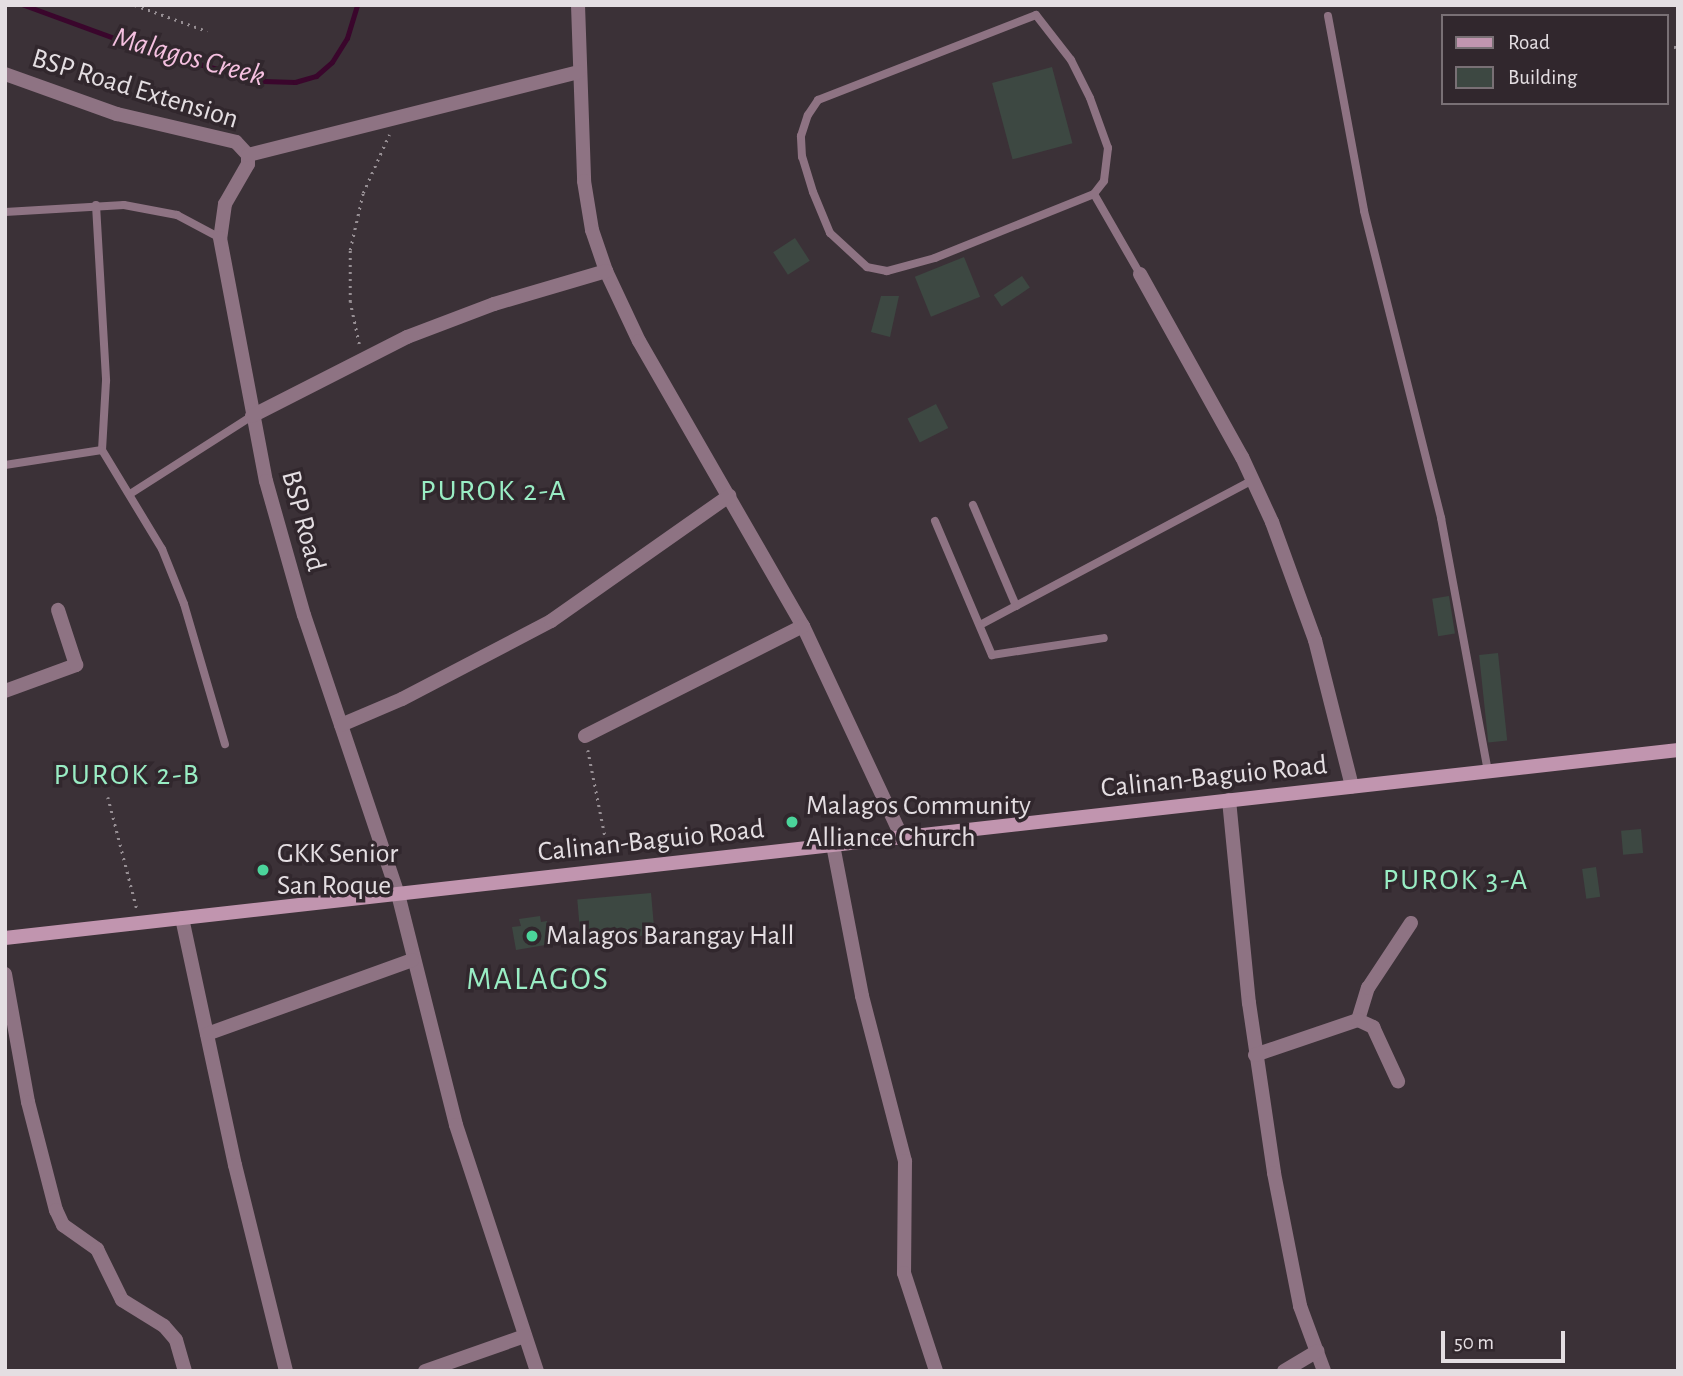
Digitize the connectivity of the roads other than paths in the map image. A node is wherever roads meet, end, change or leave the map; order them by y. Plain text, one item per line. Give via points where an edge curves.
1 (578, 5) edge
2 (1328, 16) dead end
3 (579, 72) junction
4 (5, 74) edge
5 (248, 155) junction
6 (1094, 194) junction
7 (96, 205) junction
8 (5, 212) edge
9 (220, 238) junction
10 (606, 271) junction
11 (1140, 274) joint
12 (252, 416) junction
13 (102, 450) junction
14 (5, 465) edge
15 (1253, 480) junction
16 (130, 494) junction
17 (729, 496) junction
18 (973, 505) dead end
19 (935, 521) dead end
20 (1016, 606) junction
21 (58, 610) dead end
22 (980, 625) junction
23 (803, 626) junction
24 (1104, 638) dead end
25 (5, 691) edge
26 (341, 725) junction
27 (585, 736) road end
28 (225, 744) dead end
29 (1678, 750) edge
30 (1488, 771) junction
31 (1352, 786) junction
32 (1229, 800) junction
33 (902, 837) junction
34 (833, 845) junction
35 (398, 894) junction
36 (182, 918) junction
37 (1411, 923) dead end
38 (5, 937) edge
39 (412, 960) junction
40 (5, 974) edge
41 (1358, 1020) junction
42 (207, 1034) junction
43 (1255, 1055) junction
44 (1398, 1081) dead end
45 (525, 1336) junction
46 (1317, 1351) junction
47 (185, 1371) edge
48 (286, 1371) edge
49 (425, 1371) edge
50 (537, 1371) edge
51 (936, 1371) edge
52 (1284, 1371) edge
53 (1324, 1371) edge

1 - 3 street
2 - 30 lane via 1364,211 1441,518
3 - 5 street
3 - 10 street via 584,181 592,230
4 - 5 street, BSP Road Extension via 117,114 236,142
5 - 9 street, BSP Road via 248,164 225,205
6 - 6 lane via 1104,181 1108,163 1101,127 1071,60 1036,15 818,100 801,136 802,157 830,233 867,267 887,271 935,258
6 - 11 lane
7 - 8 lane
7 - 9 lane via 155,209 202,225
7 - 13 lane via 106,391
9 - 12 street, BSP Road
10 - 12 street via 495,304 361,358
10 - 17 street via 639,341
11 - 15 street
12 - 16 lane
12 - 26 street, BSP Road via 300,602
13 - 14 lane
13 - 16 lane
15 - 20 lane
15 - 31 street via 1315,640
16 - 28 lane via 162,549 184,604
17 - 23 street
17 - 26 street via 551,621 414,694
18 - 20 lane
19 - 22 lane
20 - 22 lane
21 - 25 street via 76,665
22 - 24 lane via 992,655
23 - 27 street
23 - 33 street
26 - 35 street, BSP Road
29 - 30 main road, Calinan-Baguio Road
30 - 31 main road, Calinan-Baguio Road
31 - 32 main road, Calinan-Baguio Road
32 - 33 main road, Calinan-Baguio Road
32 - 43 street
33 - 34 main road, Calinan-Baguio Road
34 - 35 main road, Calinan-Baguio Road
34 - 51 street via 876,1059 905,1161 904,1273
35 - 36 main road, Calinan-Baguio Road
35 - 39 street, BSP Road
36 - 38 main road, Calinan-Baguio Road
36 - 42 street
37 - 41 street via 1368,988
39 - 42 street
39 - 45 street, BSP Road via 456,1125
40 - 47 street via 28,1102 55,1210 64,1225 97,1249 122,1300 164,1326 176,1340
41 - 43 street
41 - 44 street via 1373,1027
42 - 48 street
43 - 46 street via 1288,1248
45 - 49 street
45 - 50 street, BSP Road
46 - 52 street
46 - 53 street

